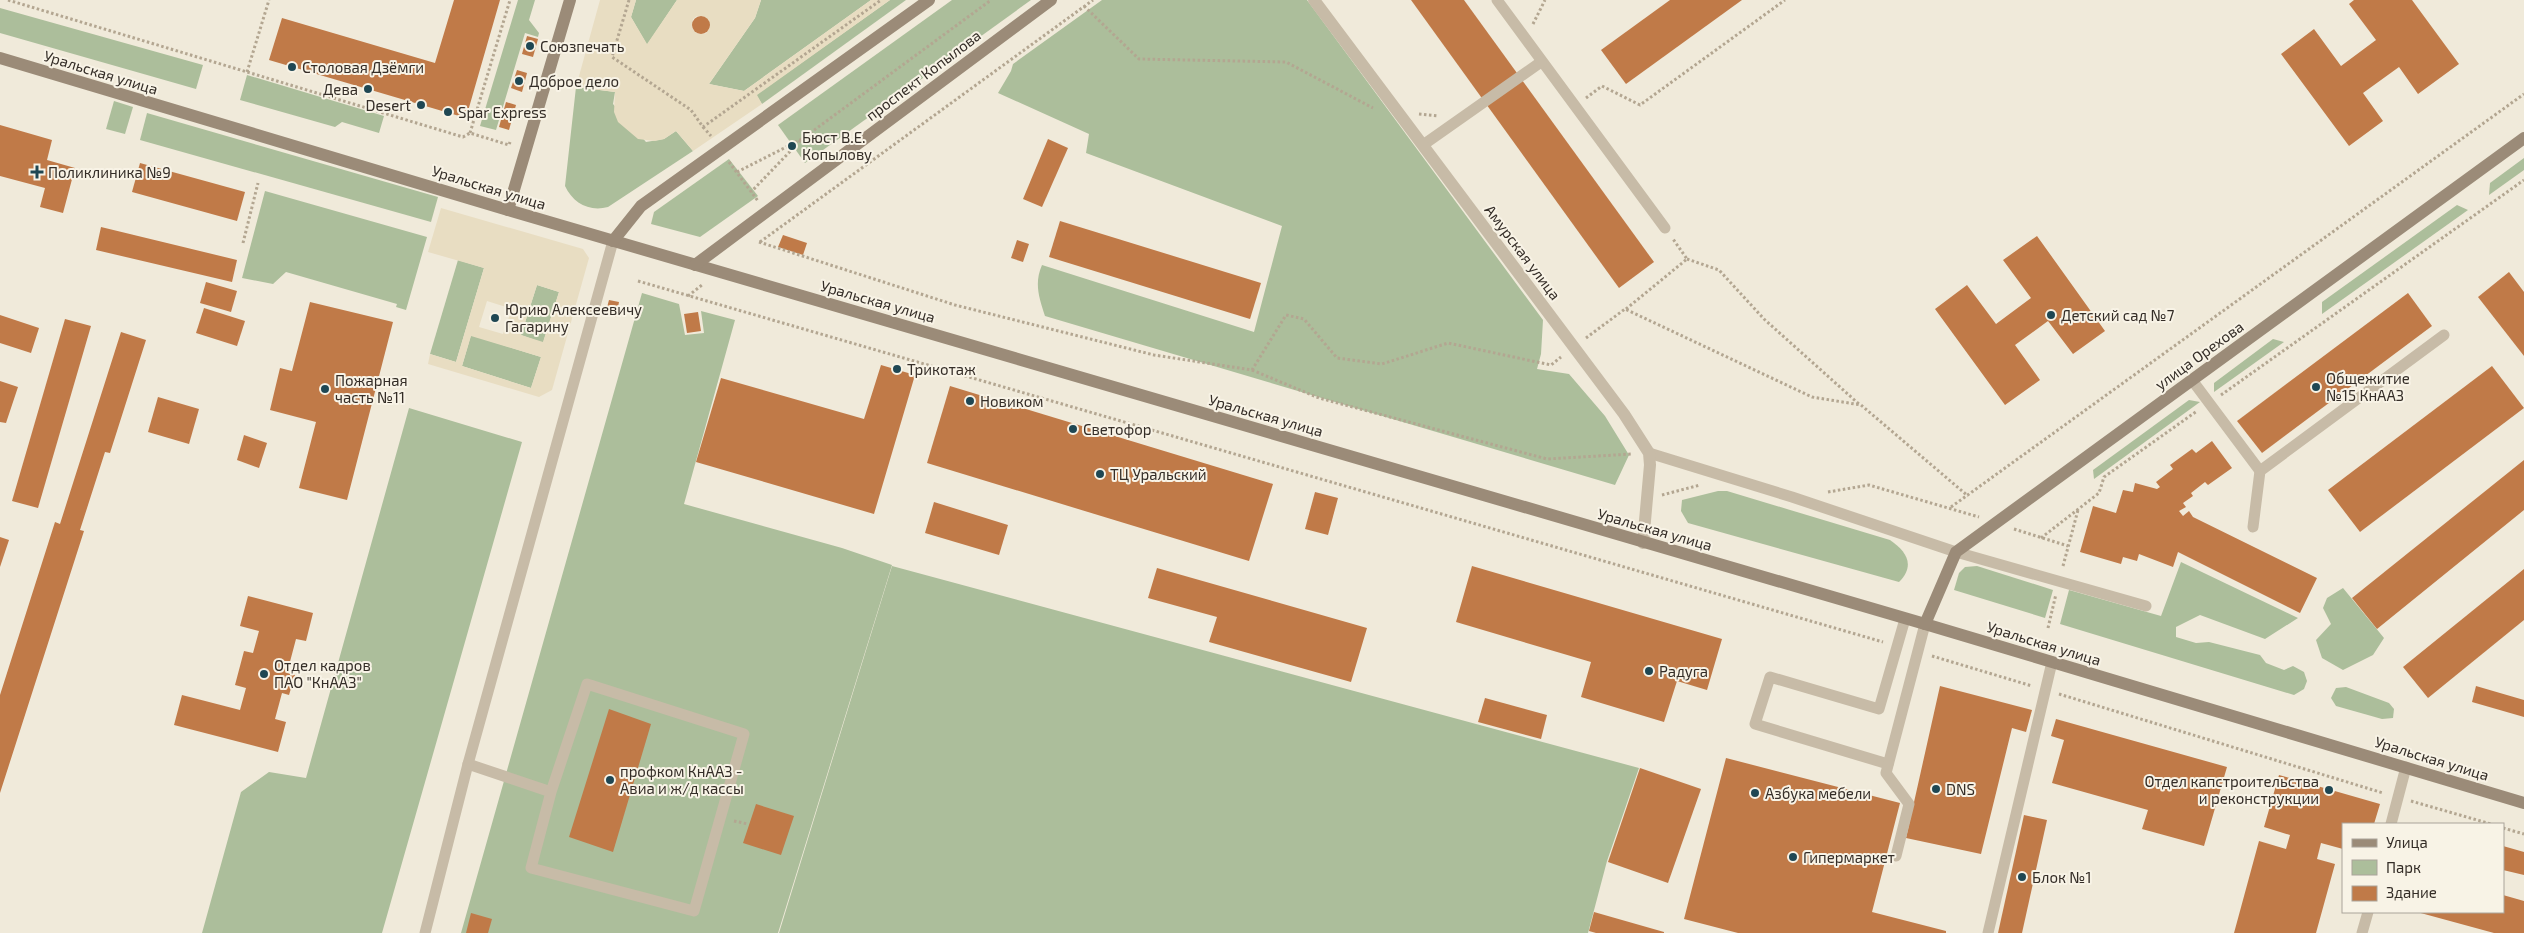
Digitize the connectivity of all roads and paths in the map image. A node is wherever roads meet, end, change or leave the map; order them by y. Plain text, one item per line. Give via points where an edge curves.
1 (8, 0) edge
2 (268, 0) edge
3 (510, 0) edge
4 (570, 0) edge
5 (629, 0) edge
6 (880, 0) edge
7 (930, 0) edge
8 (991, 0) edge
9 (1051, 0) edge
10 (1093, 0) edge
11 (1314, 0) edge
12 (1497, 0) edge
13 (1545, 0) edge
14 (1785, 0) edge
15 (1084, 6) junction
16 (1524, 39) junction
17 (0, 58) edge
18 (1541, 62) junction
19 (247, 72) junction
20 (2524, 94) edge
21 (1575, 107) junction
22 (1399, 112) junction
23 (1461, 118) junction
24 (470, 133) junction
25 (512, 136) dead end
26 (802, 138) junction
27 (2524, 138) edge
28 (1423, 145) junction
29 (725, 156) dead end
30 (737, 172) junction
31 (2524, 180) edge
32 (258, 183) dead end
33 (751, 192) junction
34 (762, 206) dead end
35 (508, 210) junction
36 (1665, 228) joint
37 (613, 241) junction
38 (243, 243) dead end
39 (1687, 259) junction
40 (694, 265) junction
41 (638, 281) dead end
42 (702, 285) dead end
43 (688, 296) junction
44 (1625, 309) junction
45 (2444, 336) dead end
46 (1574, 348) junction
47 (1252, 370) junction
48 (2192, 380) junction
49 (2209, 403) junction
50 (1861, 405) junction
51 (1649, 453) junction
52 (2260, 471) junction
53 (1702, 485) dead end
54 (1821, 492) dead end
55 (1968, 496) junction
56 (1647, 499) junction
57 (2252, 527) dead end
58 (1643, 543) junction
59 (2068, 546) dead end
60 (1956, 552) junction
61 (2146, 606) dead end
62 (1905, 619) junction
63 (1925, 624) junction
64 (1898, 646) junction
65 (1918, 652) junction
66 (2052, 662) junction
67 (2044, 690) junction
68 (468, 764) junction
69 (1888, 764) junction
70 (2406, 767) junction
71 (551, 792) junction
72 (2398, 798) junction
73 (2524, 803) edge
74 (730, 820) dead end
75 (2391, 823) edge
76 (2487, 823) edge
77 (748, 824) dead end
78 (2504, 828) edge
79 (2524, 834) edge
80 (1896, 856) dead end
81 (2368, 913) edge
82 (425, 933) edge
83 (1988, 933) edge
84 (2362, 933) edge

1 - 19 path
2 - 19 path
3 - 24 path
4 - 35 street
5 - 6 path via 612,57 691,110 704,127
7 - 37 street via 641,206
8 - 26 path
9 - 40 street, проспект Копылова
10 - 15 path
11 - 22 street, Амурская улица
12 - 16 lane
13 - 16 path
14 - 21 path via 1640,105 1602,86
15 - 22 path via 1139,59 1286,62 1378,110
15 - 47 path via 759,242 955,305 1154,355
16 - 18 lane
17 - 35 street, Уральская улица
18 - 21 lane
18 - 23 lane
19 - 24 path via 463,137
20 - 55 path
21 - 36 lane
22 - 23 path
22 - 28 street, Амурская улица
23 - 28 lane
24 - 25 path via 509,145
26 - 30 path
26 - 33 path
27 - 48 street, улица Орехова
28 - 46 street, Амурская улица
29 - 30 path
30 - 33 path
31 - 49 path
32 - 38 path
33 - 34 path
35 - 37 street, Уральская улица
36 - 39 path
37 - 40 street, Уральская улица
37 - 68 lane
39 - 44 path
39 - 50 path via 1719,270 1764,319
40 - 58 street, Уральская улица
41 - 43 path
42 - 43 path
43 - 64 path
44 - 46 path
44 - 50 path via 1812,397
45 - 52 lane
46 - 47 path via 1551,365 1448,343 1382,364 1338,358 1304,319 1286,315
46 - 51 street, Амурская улица
47 - 51 path via 1320,398 1547,459
48 - 49 lane
48 - 60 street, улица Орехова
49 - 52 lane
49 - 59 path via 2104,478 2099,493 2041,538
50 - 55 path
51 - 56 street
51 - 60 lane
52 - 57 lane
53 - 56 path
54 - 55 path via 1869,485 1951,507
56 - 58 street
58 - 62 street, Уральская улица
60 - 61 lane
60 - 63 street
62 - 63 street, Уральская улица
62 - 64 lane
63 - 65 lane
63 - 66 street, Уральская улица
64 - 69 lane via 1879,709 1770,677 1755,724
65 - 67 path
65 - 69 lane
66 - 67 lane
66 - 70 street, Уральская улица
67 - 72 path
67 - 83 lane
68 - 71 lane
68 - 82 lane
69 - 80 lane via 1886,773 1909,804
70 - 72 lane
70 - 73 street, Уральская улица
71 - 71 lane via 531,868 694,911 744,734 587,684
72 - 75 lane
72 - 76 path
74 - 77 path
78 - 79 path
81 - 84 lane

